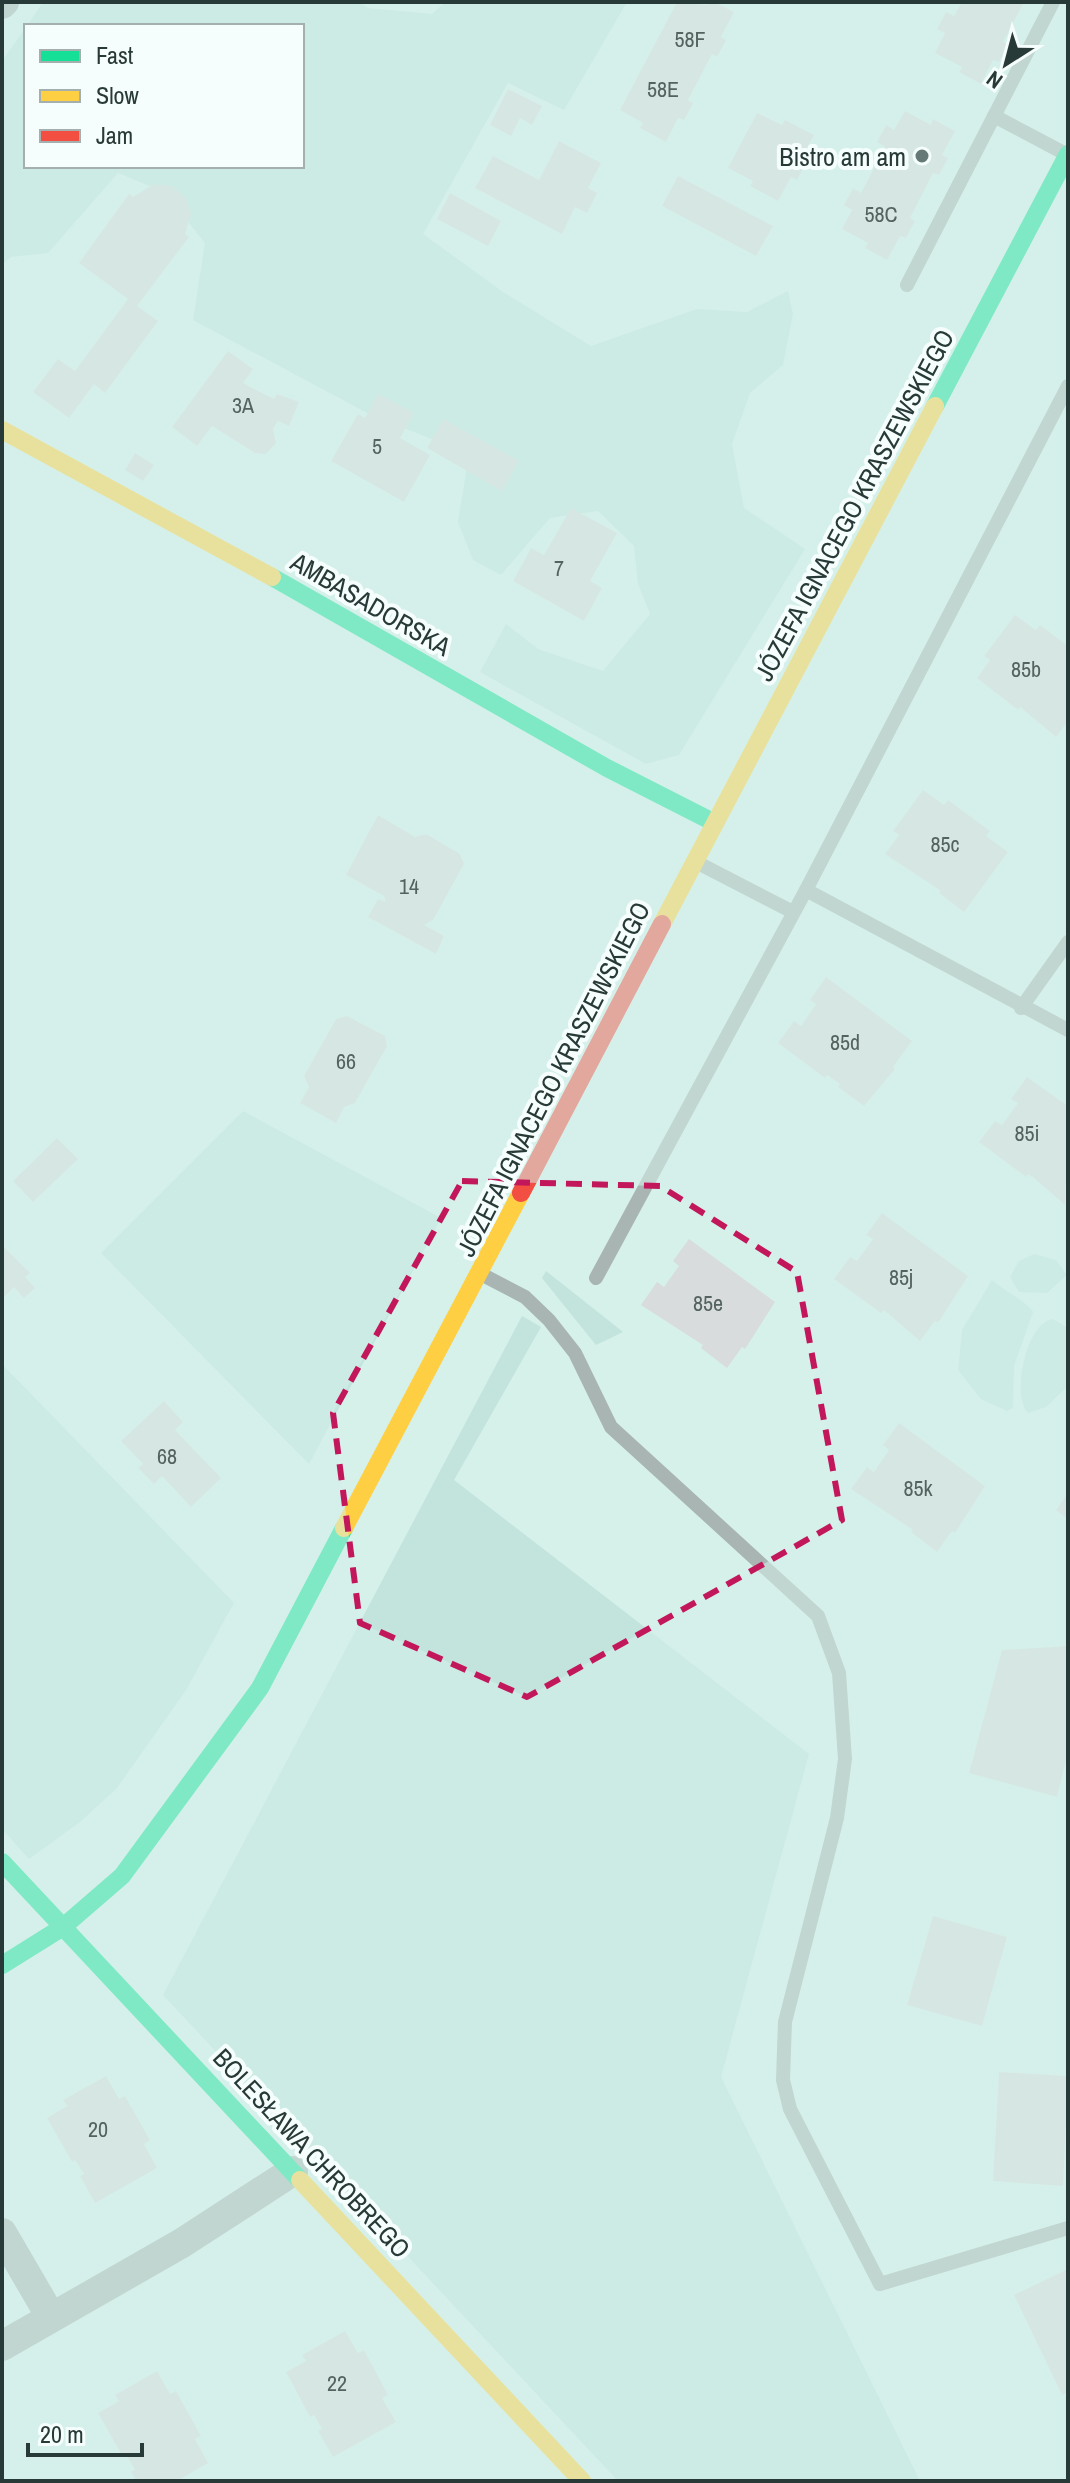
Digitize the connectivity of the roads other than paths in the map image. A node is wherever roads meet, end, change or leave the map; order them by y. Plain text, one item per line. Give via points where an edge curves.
1 (1053, 2) edge
2 (994, 116) junction
3 (1068, 154) edge
4 (907, 285) dead end
5 (1068, 386) edge
6 (2, 430) edge
7 (715, 823) junction
8 (695, 861) junction
9 (806, 890) junction
10 (793, 912) junction
11 (1068, 942) edge
12 (1021, 1008) junction
13 (1068, 1030) edge
14 (481, 1274) junction
15 (596, 1278) dead end
16 (2, 1862) edge
17 (63, 1927) junction
18 (2, 1965) edge
19 (293, 2171) junction
20 (1068, 2228) edge
21 (2, 2233) edge
22 (51, 2317) junction
23 (2, 2346) edge
24 (582, 2481) edge

1 - 2 lane
2 - 3 lane
2 - 4 lane
3 - 7 street, JÓZEFA IGNACEGO KRASZEWSKIEGO
5 - 9 lane
6 - 7 street, AMBASADORSKA
7 - 8 street, JÓZEFA IGNACEGO KRASZEWSKIEGO
8 - 10 lane
8 - 14 street, JÓZEFA IGNACEGO KRASZEWSKIEGO
9 - 10 lane
9 - 12 lane
10 - 15 lane
11 - 12 lane
12 - 13 lane
14 - 17 street, JÓZEFA IGNACEGO KRASZEWSKIEGO via 260,1688 122,1876
14 - 20 lane via 525,1297 549,1320 575,1353 611,1427 818,1616 839,1673 845,1759 837,1818 785,2022 783,2080 790,2109 880,2284
16 - 17 street, BOLESŁAWA CHROBREGO
17 - 18 street, JÓZEFA IGNACEGO KRASZEWSKIEGO
17 - 19 street, BOLESŁAWA CHROBREGO
19 - 22 street via 182,2243
19 - 24 street, BOLESŁAWA CHROBREGO
21 - 22 street
22 - 23 street

